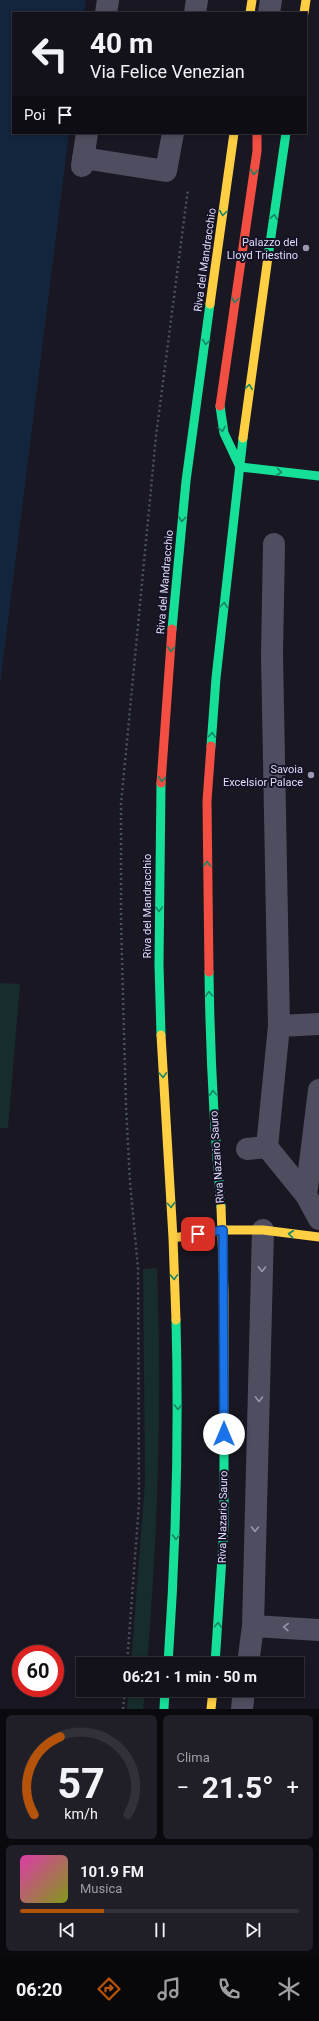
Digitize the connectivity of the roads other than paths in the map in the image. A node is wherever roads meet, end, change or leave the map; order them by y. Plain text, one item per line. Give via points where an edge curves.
1 (108, 0) edge
2 (197, 0) edge
3 (252, 0) edge
4 (271, 0) edge
5 (285, 0) edge
6 (306, 0) edge
7 (106, 12) edge
8 (195, 12) edge
9 (250, 12) edge
10 (269, 12) edge
11 (283, 12) edge
12 (304, 12) edge
13 (87, 134) edge
14 (173, 134) edge
15 (234, 134) edge
16 (257, 134) edge
17 (286, 134) edge
18 (240, 468) junction
19 (319, 476) edge
20 (269, 553) dead end
21 (319, 1024) edge
22 (279, 1026) junction
23 (319, 1090) edge
24 (306, 1195) junction
25 (319, 1219) edge
26 (223, 1230) junction
27 (263, 1230) junction
28 (319, 1237) edge
29 (173, 1238) junction
30 (253, 1626) junction
31 (319, 1630) edge
32 (168, 1657) edge
33 (215, 1657) edge
34 (249, 1657) edge
35 (165, 1697) edge
36 (212, 1697) edge
37 (243, 1697) edge
38 (164, 1709) edge
39 (211, 1709) edge
40 (242, 1709) edge

1 - 7 street
2 - 8 street
3 - 9 main road
4 - 10 street
5 - 11 street
6 - 12 main road
13 - 14 street via 83,162 166,171
15 -> 29 main road, Riva del Mandracchio via 186,481 176,578 160,804 161,1036
16 -> 18 main road via 220,413 224,438
18 -> 17 main road via 247,400
18 -> 19 main road
26 -> 18 main road, Riva Nazario Sauro via 210,1033 207,801 216,678
20 - 22 street
21 - 22 street
22 - 24 street via 257,1148
23 - 24 street
24 - 25 street
26 - 27 main road
26 - 29 main road
33 -> 26 main road, Riva Nazario Sauro via 224,1527
28 -> 27 main road
27 -> 30 street
29 -> 32 main road via 178,1393 175,1560
31 -> 30 street
30 - 34 street
35 - 38 main road
36 - 39 main road
37 - 40 street

